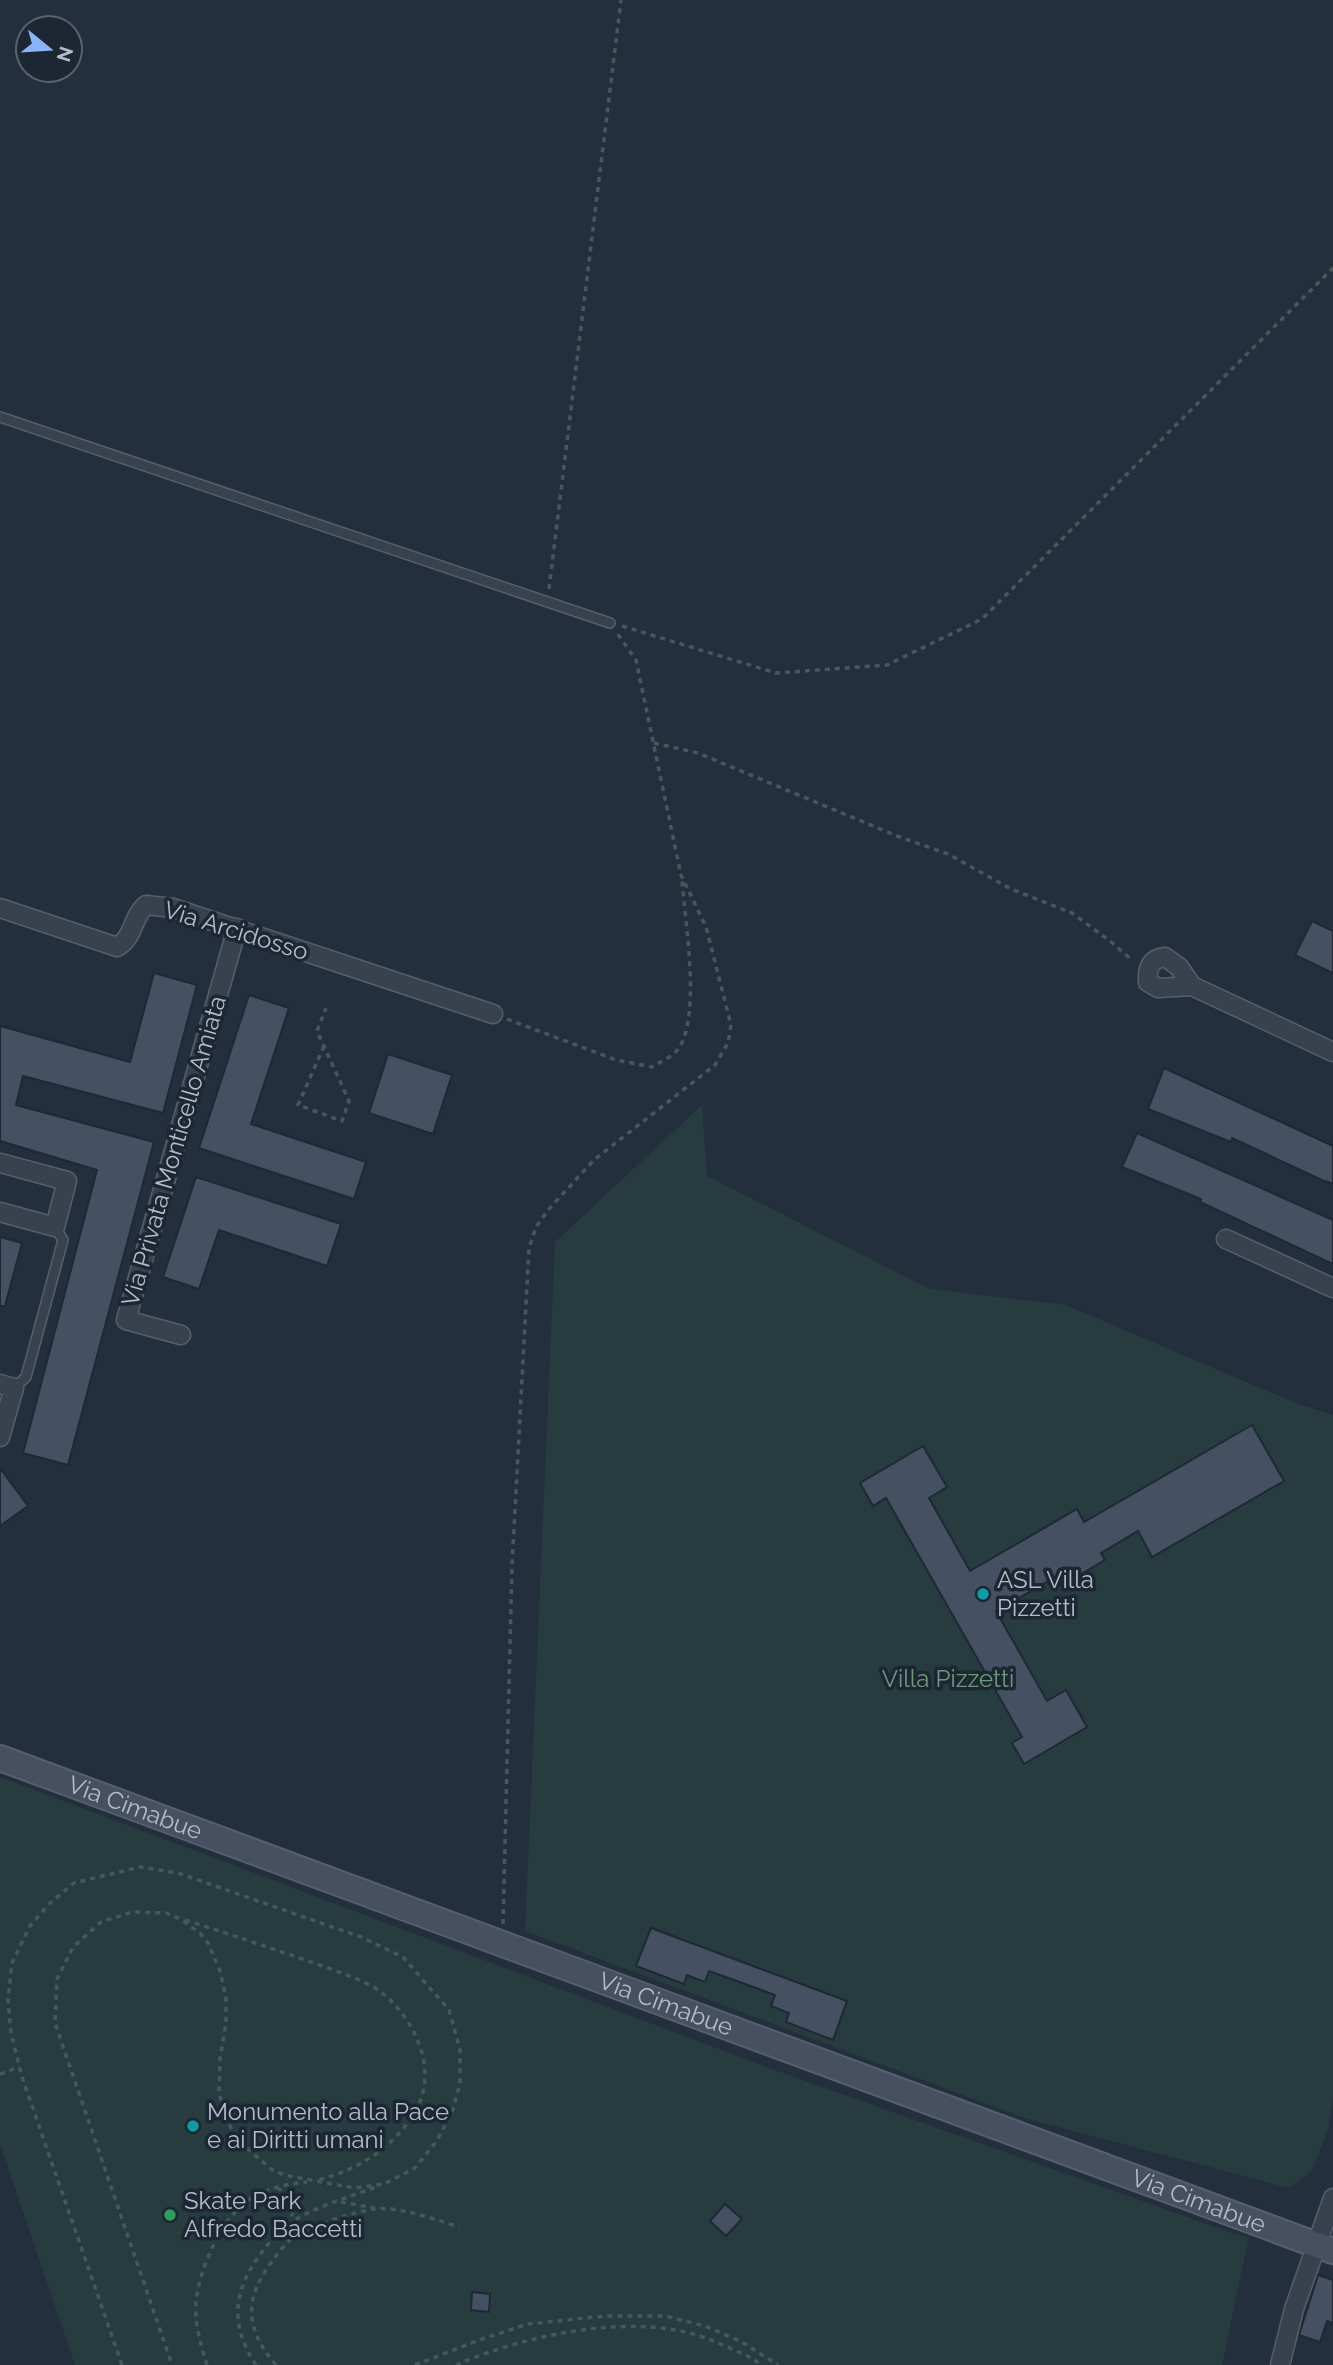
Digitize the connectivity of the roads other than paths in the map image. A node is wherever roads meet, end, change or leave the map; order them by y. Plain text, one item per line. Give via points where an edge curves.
1 (0, 417) edge
2 (610, 623) road end
3 (0, 908) edge
4 (237, 928) junction
5 (1192, 986) junction
6 (493, 1014) road end
7 (1333, 1052) edge
8 (0, 1163) edge
9 (0, 1212) edge
10 (55, 1227) junction
11 (1226, 1239) dead end
12 (1333, 1288) edge
13 (181, 1335) dead end
14 (7, 1386) edge
15 (0, 1437) edge
16 (0, 1758) edge
17 (1333, 2198) edge
18 (1324, 2248) edge
19 (1280, 2365) edge

1 - 2 lane
3 - 4 street, Via Arcidosso via 117,947 129,937 146,905 173,908
4 - 6 street, Via Arcidosso
4 - 13 street, Via Privata Monticello Amiata via 126,1320
5 - 5 street via 1165,957 1152,962 1147,972 1148,982 1158,988
5 - 7 street
8 - 10 street via 67,1181
9 - 10 street
10 - 14 lane via 63,1240 26,1377
11 - 12 street
14 - 15 street
16 - 18 main road, Via Cimabue
17 - 18 street
18 - 19 street via 1294,2309

